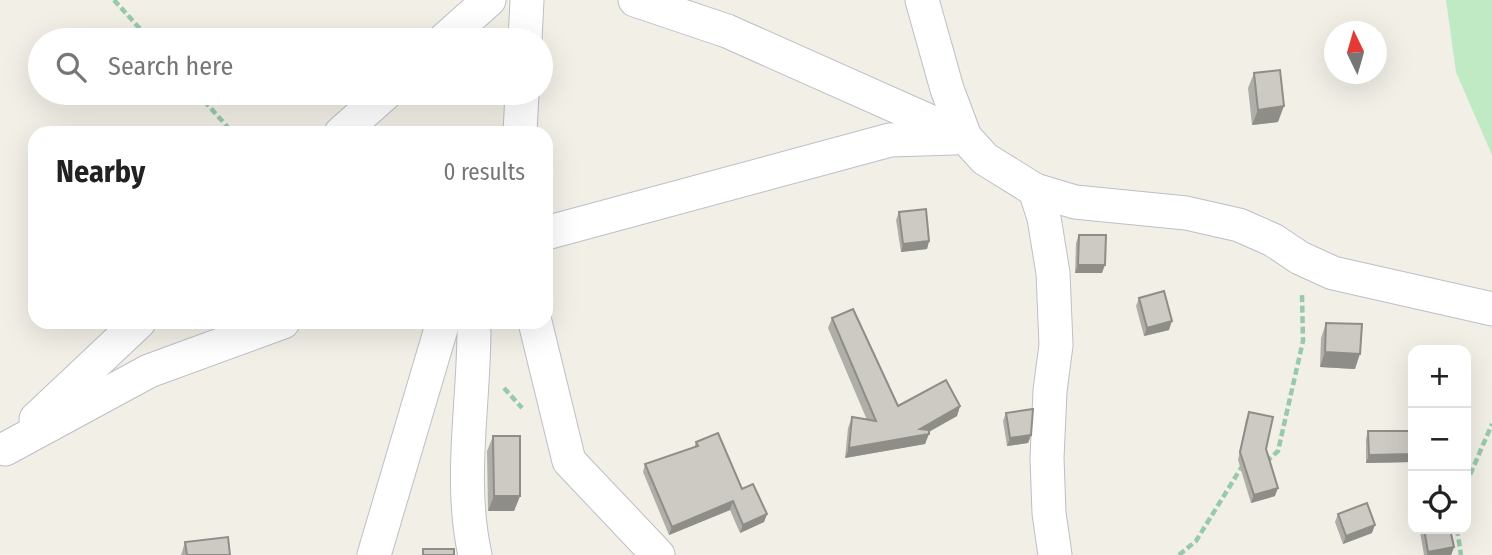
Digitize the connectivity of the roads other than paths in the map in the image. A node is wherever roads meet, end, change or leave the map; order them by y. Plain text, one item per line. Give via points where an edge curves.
1 (489, 0) edge
2 (527, 0) edge
3 (635, 0) edge
4 (922, 0) edge
5 (458, 28) edge
6 (526, 28) edge
7 (372, 105) edge
8 (521, 105) edge
9 (349, 126) edge
10 (520, 126) edge
11 (965, 137) junction
12 (1035, 190) junction
13 (553, 231) edge
14 (1492, 309) edge
15 (132, 329) edge
16 (264, 329) edge
17 (441, 329) edge
18 (474, 329) edge
19 (537, 329) edge
20 (2, 451) edge
21 (374, 555) edge
22 (475, 555) edge
23 (658, 555) edge
24 (1055, 555) edge

1 - 5 street
2 - 6 street
3 - 11 street via 727,30
4 - 11 street
7 - 9 street
8 - 10 street
11 - 12 street via 985,159
11 - 13 street via 890,140
12 - 14 street via 1074,202 1186,213 1239,225 1334,273
12 - 24 street via 1053,273 1056,345 1047,458
15 - 20 street
16 - 20 street via 149,371
17 - 21 street
18 - 22 street via 467,450
19 - 23 street via 569,461

